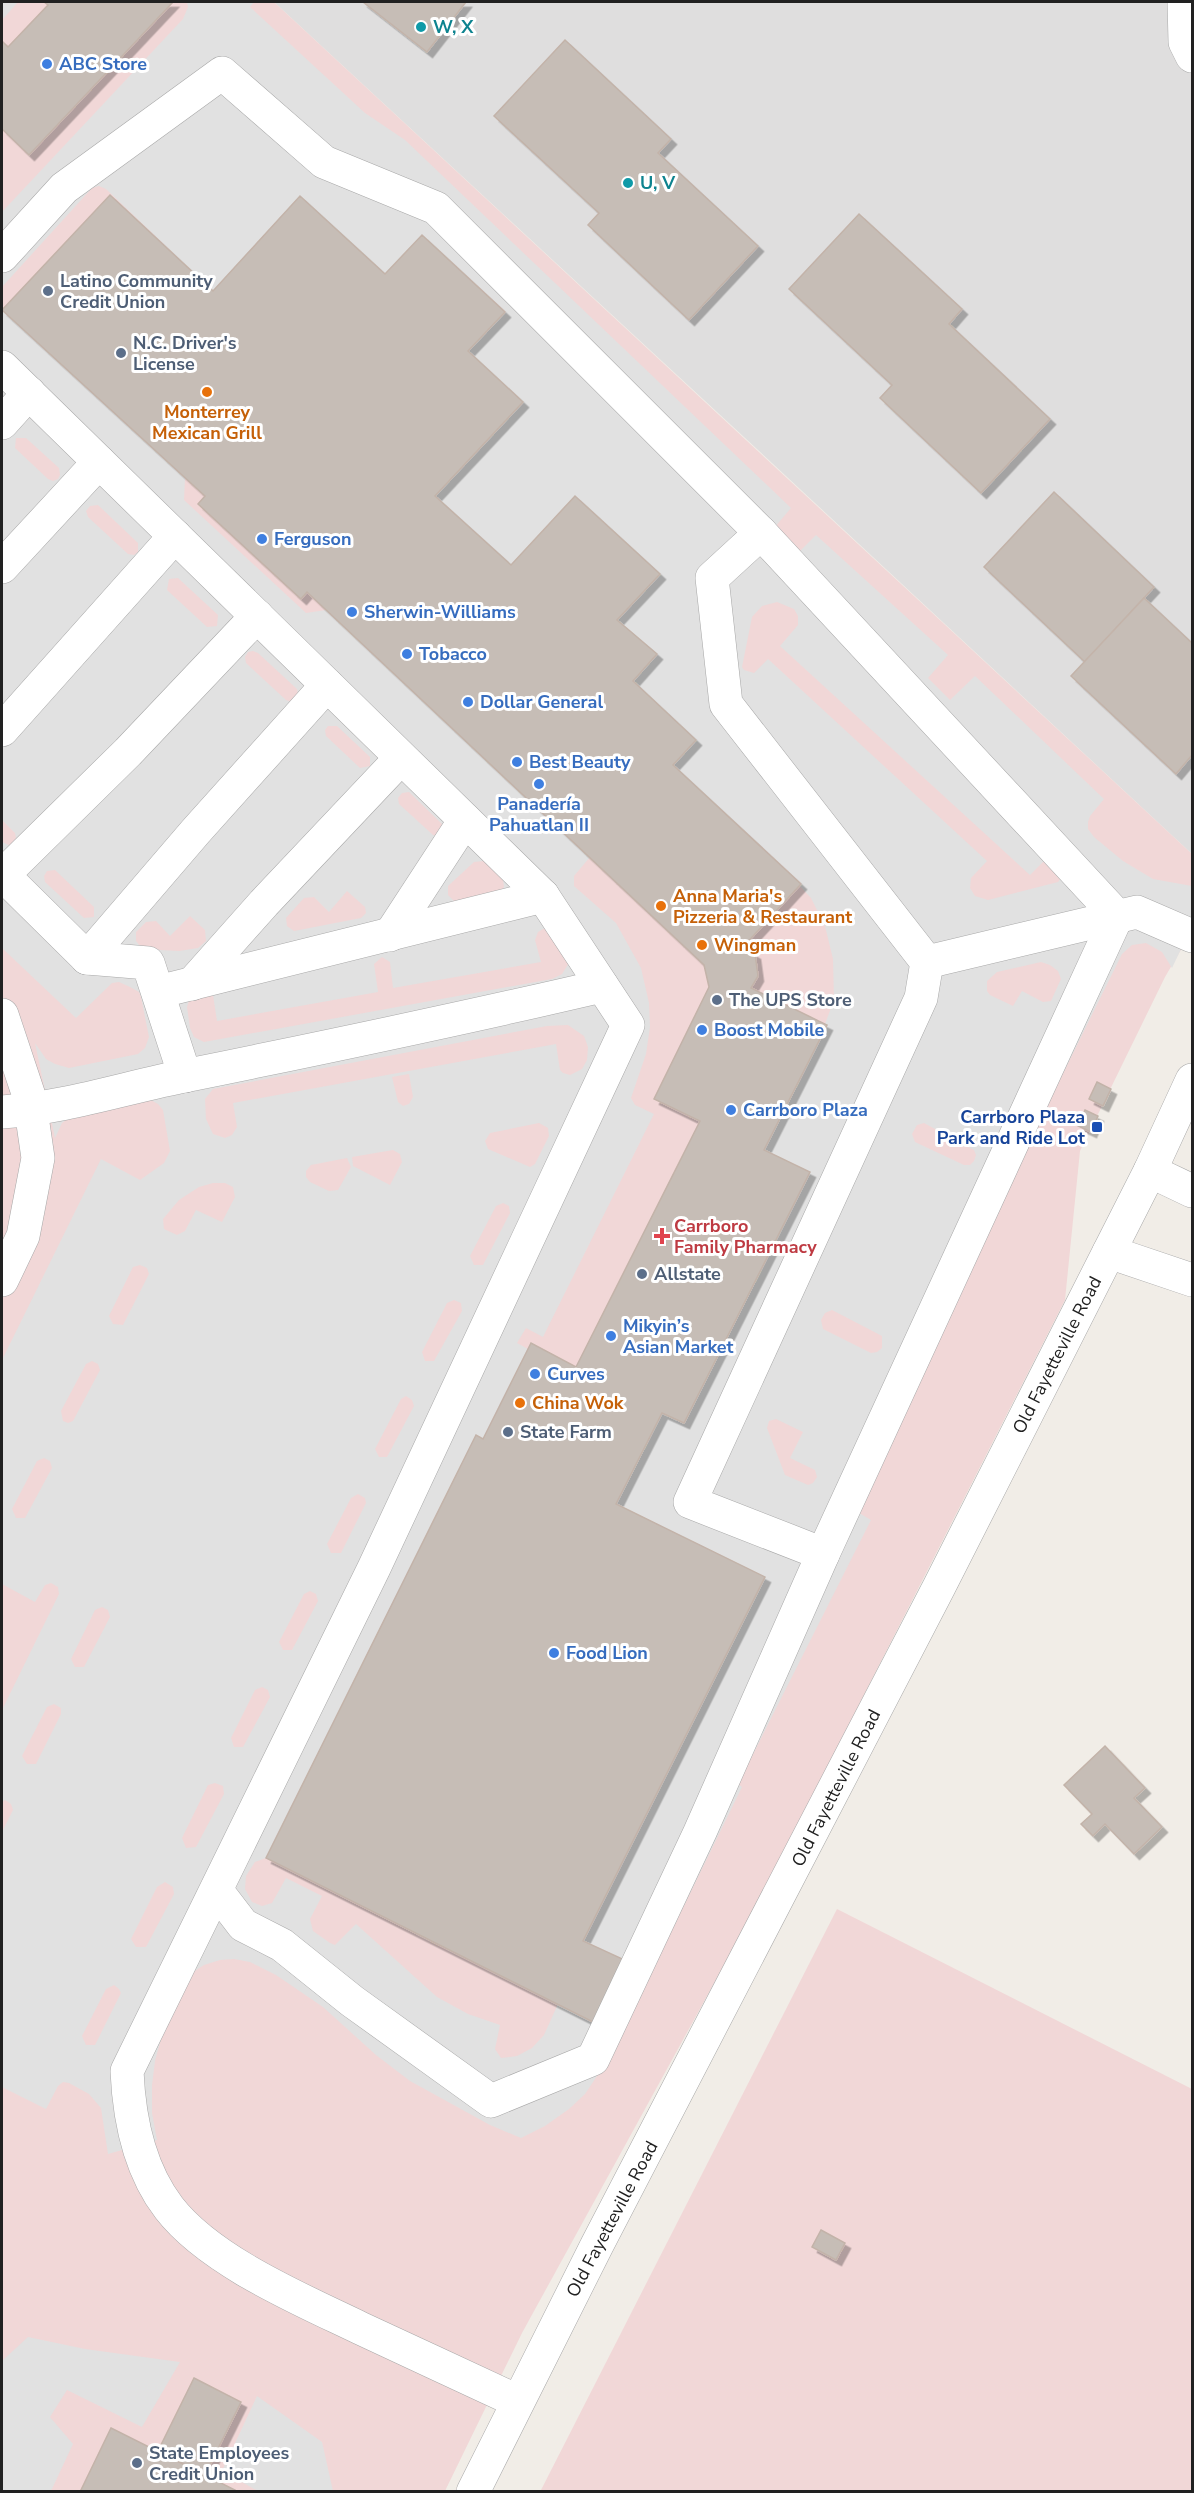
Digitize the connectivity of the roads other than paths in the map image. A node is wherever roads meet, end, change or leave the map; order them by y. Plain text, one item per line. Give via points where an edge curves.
1 (1184, 2) edge
2 (1192, 56) edge
3 (2, 256) edge
4 (2, 367) edge
5 (29, 393) junction
6 (2, 423) edge
7 (99, 462) junction
8 (761, 533) junction
9 (175, 536) junction
10 (2, 567) edge
11 (257, 616) junction
12 (327, 685) junction
13 (2, 730) edge
14 (401, 758) junction
15 (465, 820) junction
16 (2, 874) edge
17 (543, 896) junction
18 (1117, 916) junction
19 (390, 935) junction
20 (1192, 936) edge
21 (87, 958) junction
22 (927, 962) junction
23 (192, 984) junction
24 (602, 986) junction
25 (158, 992) junction
26 (2, 1015) edge
27 (185, 1076) junction
28 (1192, 1080) edge
29 (16, 1111) edge
30 (1150, 1171) junction
31 (1192, 1191) edge
32 (1109, 1252) junction
33 (2, 1280) edge
34 (1192, 1280) edge
35 (823, 1554) junction
36 (216, 1891) junction
37 (517, 2401) junction
38 (473, 2492) edge

1 - 2 street via 1185,42
3 - 8 street via 64,188 222,73 324,162 436,208
4 - 5 street
5 - 6 street
5 - 7 street
7 - 9 street
7 - 10 street
8 - 18 street
8 - 22 street via 712,578 726,704
9 - 11 street
9 - 13 street
11 - 12 street
11 - 16 street via 128,752
12 - 14 street
12 - 21 street
14 - 15 street
14 - 23 street
15 - 17 street
15 - 19 street
16 - 21 street
17 - 19 street
17 - 24 street
18 - 20 street via 1137,912
18 - 22 street
18 - 35 street
19 - 23 street
21 - 25 street via 148,963
22 - 35 street via 921,998 690,1502
23 - 25 street
24 - 27 street
24 - 36 street via 628,1025 374,1568
25 - 27 street
26 - 29 street via 29,1096
27 - 29 street
28 - 30 street, Old Fayetteville Road
29 - 33 street via 38,1158 23,1236
30 - 31 street
30 - 32 street, Old Fayetteville Road
32 - 34 street
32 - 37 street, Old Fayetteville Road via 809,1841
35 - 36 street via 700,1832 593,2059 491,2101 352,2001 282,1945 243,1925
36 - 37 street via 127,2071 132,2120 154,2186 192,2234 224,2257 309,2304
37 - 38 street, Old Fayetteville Road

